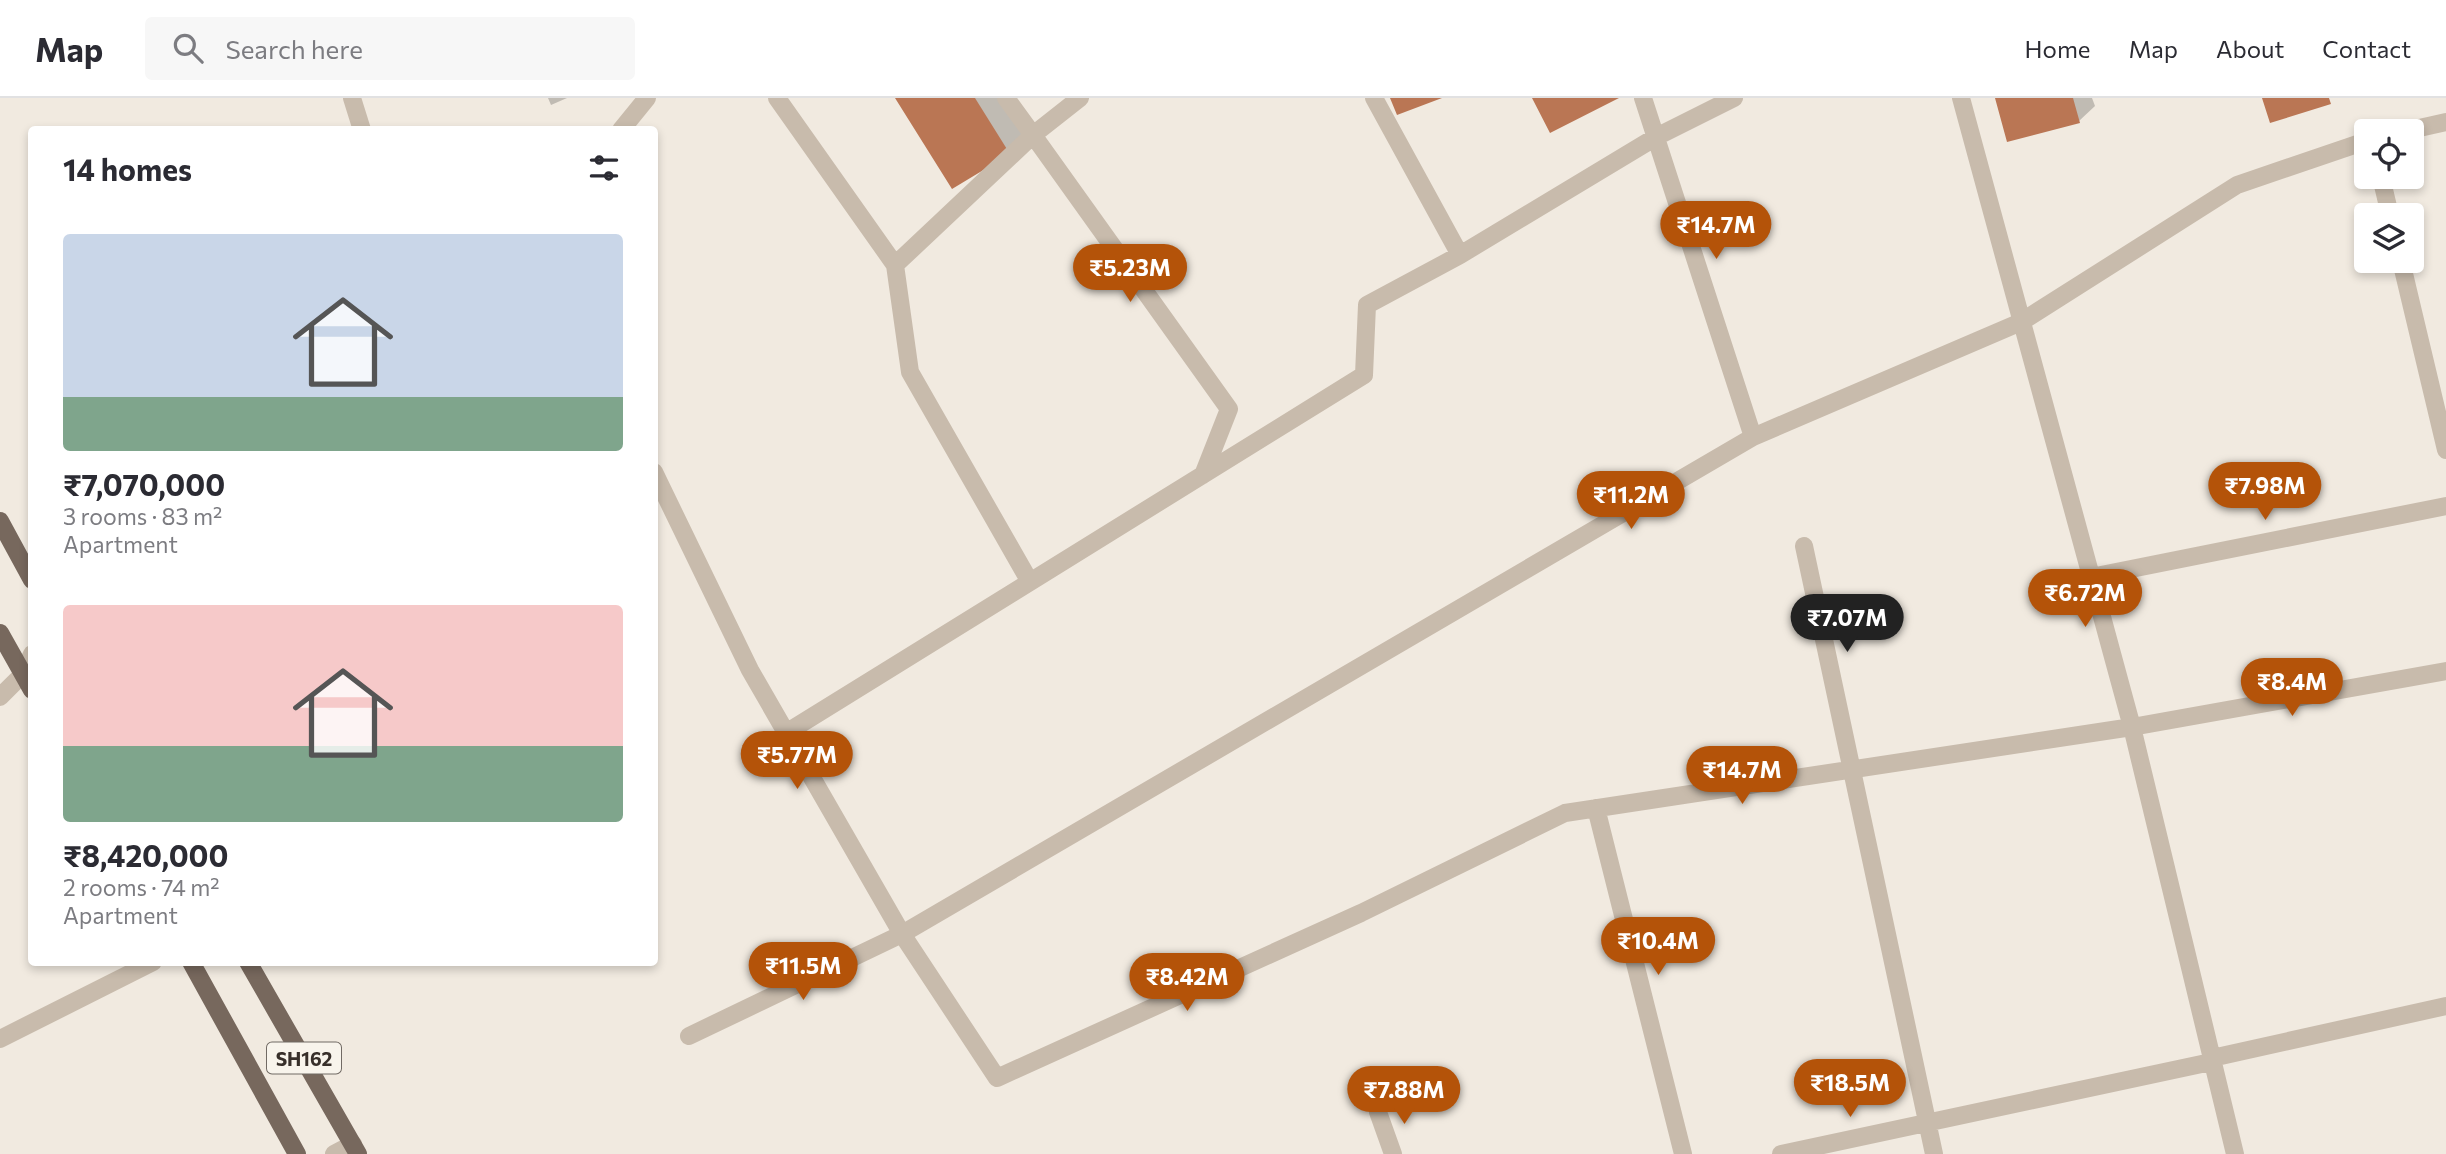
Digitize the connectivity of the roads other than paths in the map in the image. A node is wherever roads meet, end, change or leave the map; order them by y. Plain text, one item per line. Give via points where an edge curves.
1 (352, 98) edge
2 (647, 98) edge
3 (777, 98) edge
4 (1006, 98) edge
5 (1080, 98) edge
6 (1374, 98) edge
7 (1643, 98) edge
8 (1734, 98) edge
9 (1961, 98) edge
10 (2446, 122) edge
11 (361, 126) edge
12 (624, 126) edge
13 (2424, 127) edge
14 (1033, 135) junction
15 (1656, 137) junction
16 (2354, 145) edge
17 (1460, 255) junction
18 (895, 265) junction
19 (2404, 273) edge
20 (2021, 322) junction
21 (1753, 437) junction
22 (2446, 450) edge
23 (1203, 475) junction
24 (658, 480) edge
25 (2446, 506) edge
26 (0, 521) edge
27 (1804, 547) dead end
28 (28, 573) edge
29 (2091, 577) junction
30 (1030, 582) junction
31 (0, 634) edge
32 (2446, 671) edge
33 (27, 683) edge
34 (0, 697) edge
35 (2132, 727) junction
36 (786, 733) junction
37 (1852, 769) junction
38 (1596, 808) junction
39 (902, 934) junction
40 (145, 966) edge
41 (193, 966) edge
42 (250, 966) edge
43 (2446, 1006) edge
44 (689, 1036) dead end
45 (0, 1039) edge
46 (2212, 1058) junction
47 (1378, 1112) dead end
48 (1927, 1121) junction
49 (356, 1149) edge
50 (297, 1154) edge
51 (334, 1154) edge
52 (1393, 1154) edge
53 (1683, 1154) edge
54 (1781, 1154) edge
55 (1934, 1154) edge
56 (2235, 1154) edge

1 - 11 street
2 - 12 street
3 - 18 street
4 - 14 street
5 - 14 street
6 - 17 street
7 - 15 street
8 - 15 street
9 - 20 street
10 - 13 street
14 - 18 street
14 - 23 street via 1229,409
15 - 17 street
15 - 21 street
16 - 20 street via 2237,185
17 - 23 street via 1367,305 1364,375
18 - 30 street via 910,372
19 - 22 street
20 - 21 street
20 - 29 street
21 - 39 street
23 - 30 street
24 - 36 street via 750,670
25 - 29 street
26 - 28 main road
27 - 37 street
29 - 35 street
30 - 36 street
31 - 33 main road
32 - 35 street
33 - 34 street
35 - 37 street
35 - 46 street
36 - 39 street
37 - 38 street
37 - 48 street
38 - 39 street via 1565,813 1361,913 997,1078
38 - 53 street
39 - 44 street
40 - 45 street
41 - 50 main road, SH162
42 - 49 main road, SH162
43 - 46 street
46 - 48 street via 2211,1062
46 - 56 street
47 - 52 street
48 - 54 street
48 - 55 street
49 - 51 street

